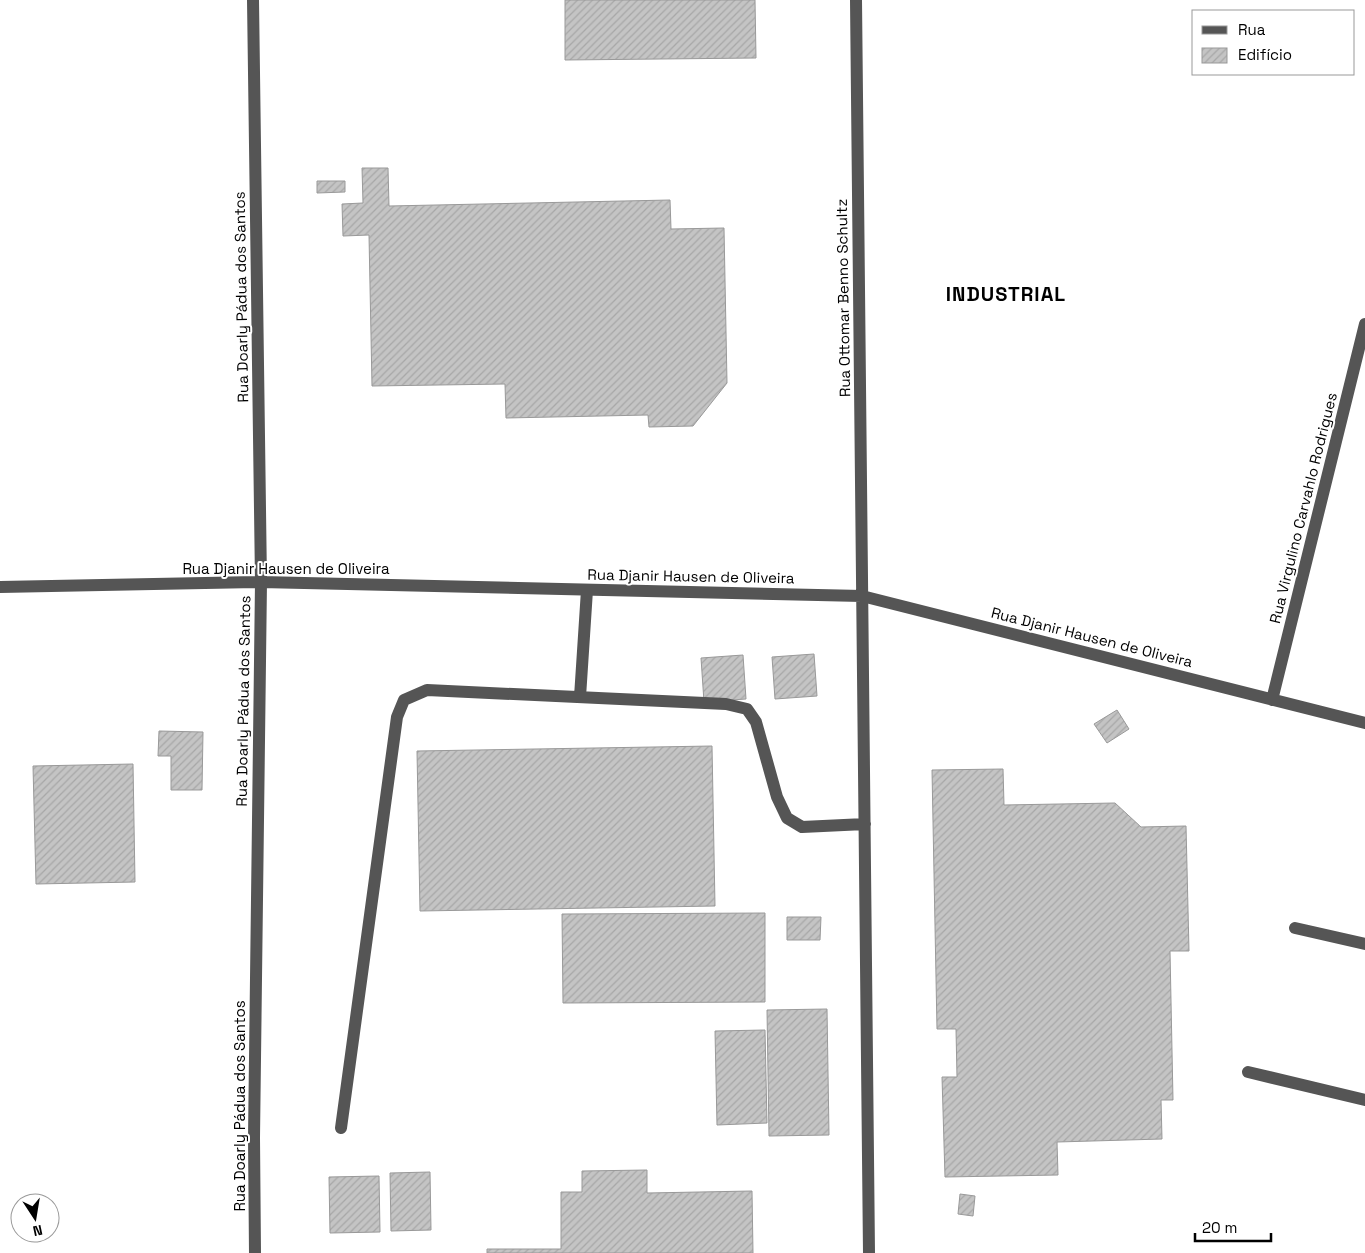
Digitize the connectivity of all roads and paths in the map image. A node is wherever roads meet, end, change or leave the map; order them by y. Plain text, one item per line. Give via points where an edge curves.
1 (253, 0) edge
2 (856, 0) edge
3 (1365, 324) edge
4 (1362, 351) edge
5 (260, 582) junction
6 (0, 587) edge
7 (587, 590) junction
8 (862, 596) junction
9 (580, 697) junction
10 (1272, 700) junction
11 (1365, 722) edge
12 (865, 824) junction
13 (1295, 928) dead end
14 (1365, 944) edge
15 (1248, 1072) dead end
16 (1365, 1100) edge
17 (341, 1128) dead end
18 (255, 1253) edge
19 (869, 1253) edge

1 - 5 street, Rua Doarly Pádua dos Santos
2 - 8 street, Rua Ottomar Benno Schultz
3 - 4 street, Rua Virgulino Carvahlo Rodrigues
4 - 10 street, Rua Virgulino Carvahlo Rodrigues
5 - 6 street, Rua Djanir Hausen de Oliveira
5 - 7 street, Rua Djanir Hausen de Oliveira
5 - 18 street, Rua Doarly Pádua dos Santos
7 - 8 street, Rua Djanir Hausen de Oliveira
7 - 9 street
8 - 10 street, Rua Djanir Hausen de Oliveira
8 - 12 street, Rua Ottomar Benno Schultz
9 - 12 street via 726,704 747,709 756,722 777,798 787,818 802,827
9 - 17 street via 427,690 404,700 397,716
10 - 11 street, Rua Djanir Hausen de Oliveira
12 - 19 street, Rua Ottomar Benno Schultz
13 - 14 street
15 - 16 street

